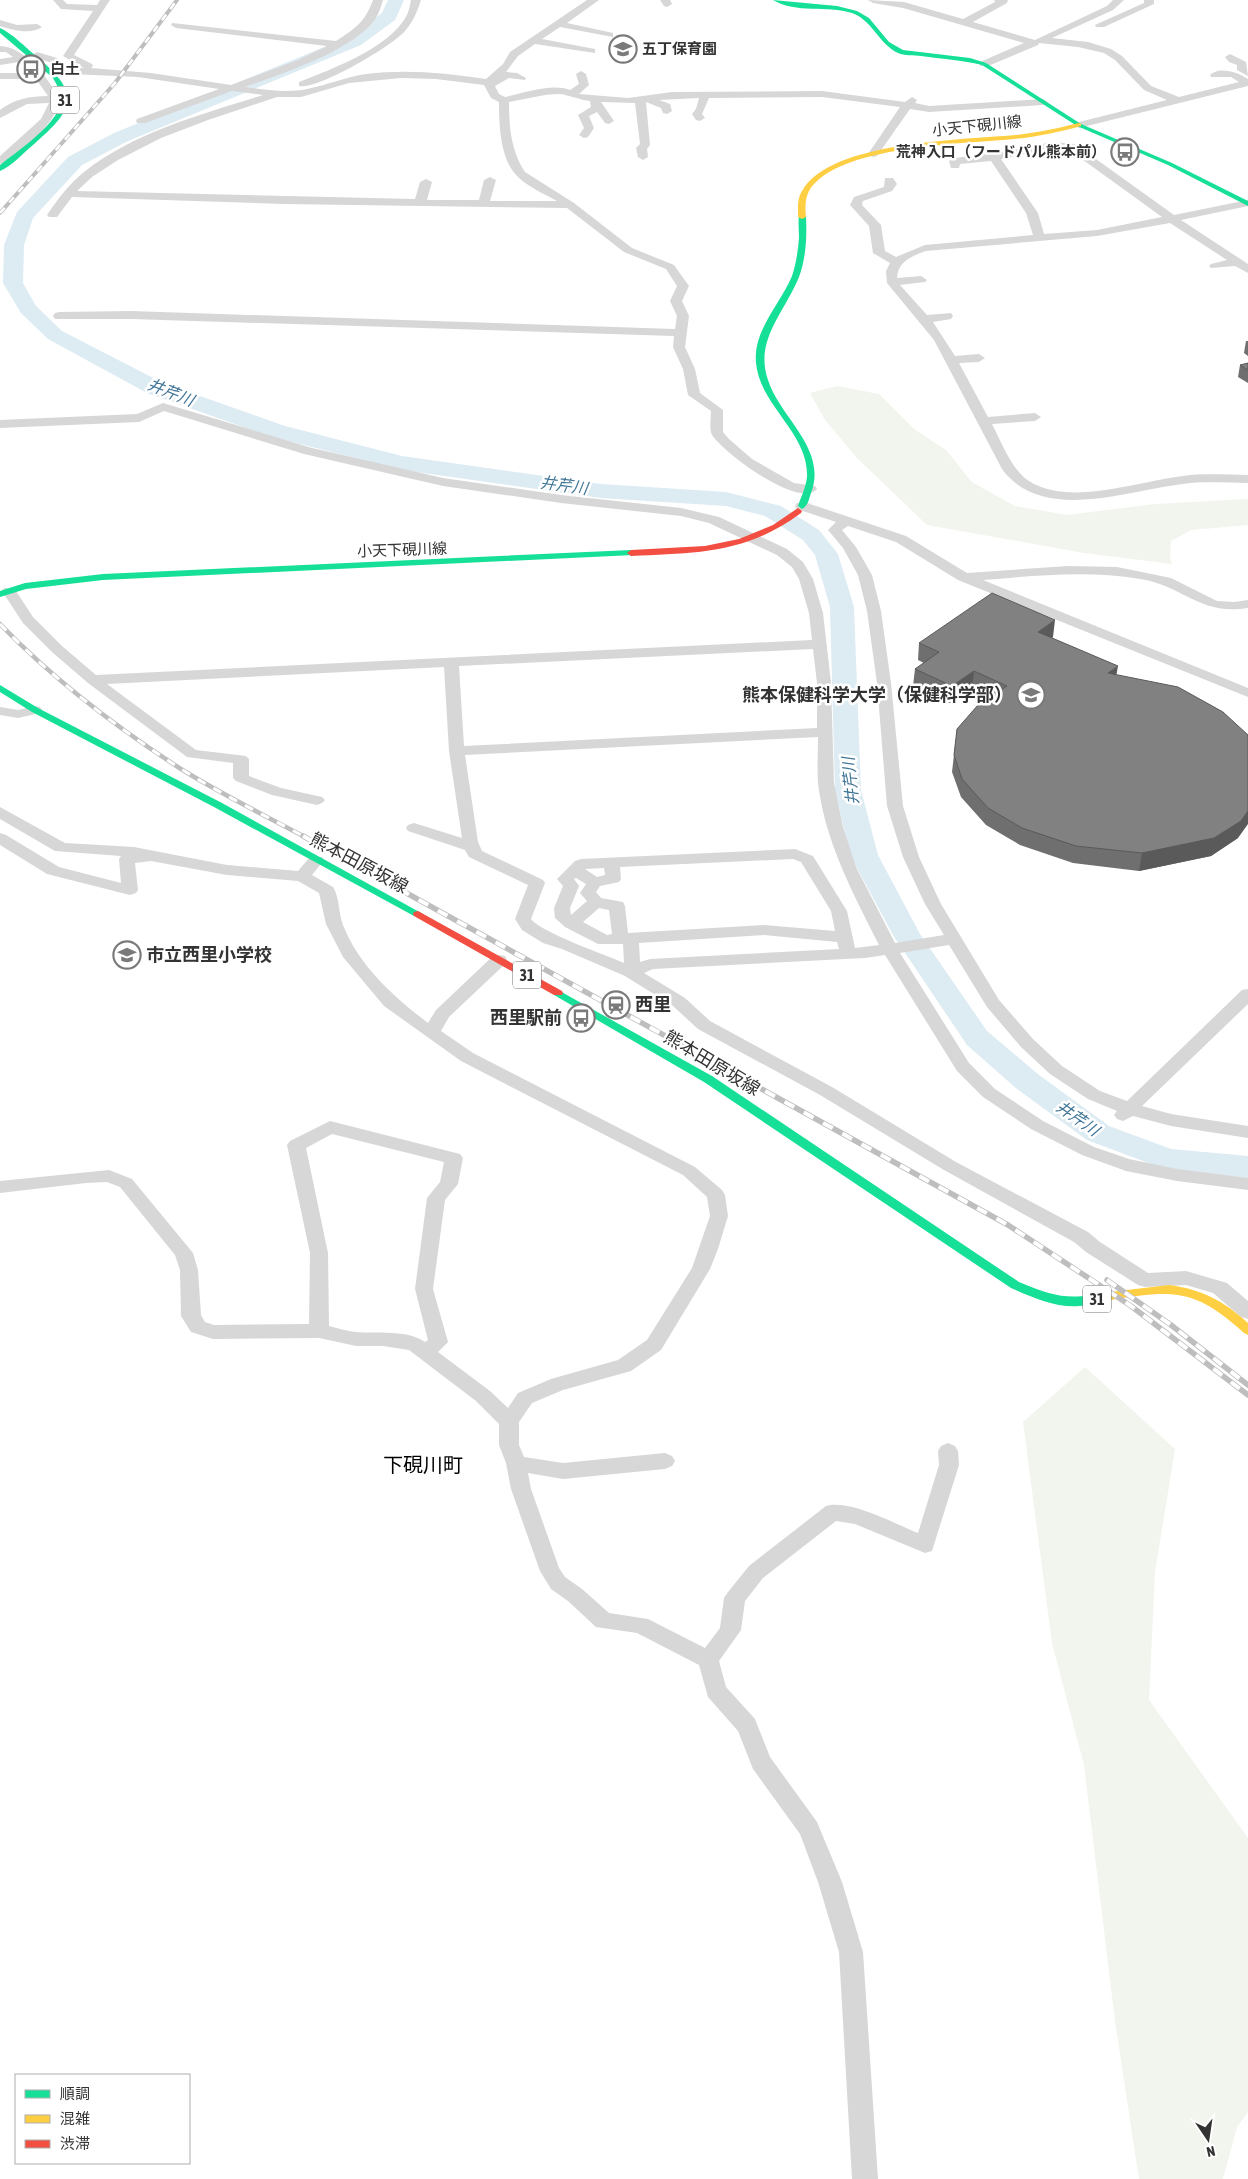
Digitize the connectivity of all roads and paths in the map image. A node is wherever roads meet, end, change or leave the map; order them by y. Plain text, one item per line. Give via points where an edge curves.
1 (58, 0) edge
2 (378, 0) edge
3 (416, 0) edge
4 (578, 0) edge
5 (776, 0) edge
6 (873, 0) edge
7 (1004, 0) edge
8 (1119, 0) edge
9 (1149, 0) edge
10 (592, 1) edge
11 (102, 4) edge
12 (964, 23) junction
13 (0, 24) edge
14 (558, 24) junction
15 (176, 25) dead end
16 (37, 27) dead end
17 (0, 30) edge
18 (609, 36) dead end
19 (534, 41) junction
20 (1037, 42) junction
21 (1066, 42) junction
22 (338, 44) junction
23 (3, 47) edge
24 (592, 51) dead end
25 (516, 53) junction
26 (534, 56) dead end
27 (1230, 57) dead end
28 (32, 59) junction
29 (0, 62) edge
30 (984, 64) junction
31 (97, 71) junction
32 (1248, 73) edge
33 (581, 74) dead end
34 (1215, 74) dead end
35 (0, 76) edge
36 (38, 76) junction
37 (521, 78) dead end
38 (1248, 83) edge
39 (490, 84) junction
40 (230, 88) junction
41 (275, 93) junction
42 (572, 94) junction
43 (705, 95) junction
44 (914, 98) dead end
45 (55, 100) junction
46 (504, 100) junction
47 (644, 100) junction
48 (1178, 101) junction
49 (595, 102) junction
50 (1042, 102) junction
51 (906, 107) junction
52 (667, 111) dead end
53 (0, 115) edge
54 (700, 118) dead end
55 (141, 121) dead end
56 (609, 121) dead end
57 (1079, 125) junction
58 (645, 132) junction
59 (584, 134) dead end
60 (659, 140) dead end
61 (872, 154) junction
62 (994, 156) junction
63 (643, 157) dead end
64 (0, 161) edge
65 (955, 166) dead end
66 (0, 169) edge
67 (490, 180) dead end
68 (889, 180) dead end
69 (426, 182) dead end
70 (68, 194) junction
71 (420, 203) junction
72 (1247, 203) edge
73 (484, 204) junction
74 (570, 205) junction
75 (53, 215) dead end
76 (1172, 219) junction
77 (1040, 237) junction
78 (897, 262) junction
79 (1236, 262) junction
80 (1215, 266) dead end
81 (1248, 269) edge
82 (920, 280) dead end
83 (892, 282) junction
84 (59, 316) dead end
85 (947, 316) dead end
86 (929, 324) junction
87 (954, 328) dead end
88 (681, 332) junction
89 (979, 358) dead end
90 (951, 360) junction
91 (1035, 417) dead end
92 (984, 421) junction
93 (0, 424) edge
94 (1248, 479) edge
95 (810, 489) junction
96 (798, 511) junction
97 (846, 520) junction
98 (756, 536) junction
99 (962, 577) junction
100 (4, 592) edge
101 (1248, 604) edge
102 (820, 644) junction
103 (451, 662) junction
104 (93, 680) junction
105 (0, 688) edge
106 (1248, 693) edge
107 (0, 710) edge
108 (35, 710) junction
109 (826, 732) junction
110 (457, 751) junction
111 (317, 800) dead end
112 (0, 812) edge
113 (414, 828) dead end
114 (0, 838) edge
115 (472, 847) junction
116 (152, 856) junction
117 (316, 860) junction
118 (611, 862) junction
119 (574, 870) junction
120 (302, 876) junction
121 (613, 879) junction
122 (595, 882) junction
123 (596, 902) junction
124 (616, 906) junction
125 (571, 923) junction
126 (844, 937) junction
127 (626, 938) junction
128 (945, 940) dead end
129 (894, 949) junction
130 (848, 954) junction
131 (499, 960) junction
132 (631, 972) junction
133 (1248, 994) edge
134 (431, 1033) junction
135 (1126, 1112) junction
136 (1248, 1132) edge
137 (1248, 1184) edge
138 (0, 1187) edge
139 (1248, 1312) edge
140 (1248, 1330) edge
141 (319, 1331) junction
142 (425, 1352) junction
143 (509, 1421) junction
144 (948, 1450) dead end
145 (665, 1461) dead end
146 (516, 1463) junction
147 (708, 1660) junction
148 (865, 2179) edge

1 - 11 street via 64,7
2 - 22 street via 378,6 364,26
3 - 41 street via 416,7 406,25 384,43 340,68
4 - 10 street
5 - 30 main road via 859,14 867,19 884,42 901,52
6 - 12 street via 904,5
7 - 12 street
8 - 20 street via 1110,8
9 - 21 street via 1149,4
10 - 14 street
11 - 31 street via 68,56
12 - 20 street
13 - 16 street via 17,28
13 - 28 street
14 - 18 street
14 - 19 street
15 - 22 street
17 - 28 main road, 31
19 - 24 street
19 - 25 street
20 - 21 street
20 - 30 street
21 - 48 street via 1117,56 1144,86
22 - 40 street via 301,62
23 - 28 street
25 - 26 street
25 - 39 street
27 - 32 street via 1242,64 1241,68
28 - 29 street
28 - 31 street via 53,60 64,69
28 - 36 street
28 - 66 main road, 31 via 62,84 65,93 63,113
30 - 50 main road
31 - 40 street via 165,77
33 - 42 street via 584,85
34 - 38 street via 1233,74
35 - 36 street
36 - 45 street
37 - 39 street via 510,74
38 - 48 street
39 - 41 street via 445,75 420,74 368,77 308,92
39 - 46 street via 495,96
40 - 41 street
40 - 55 street
41 - 70 street via 188,124 115,157 93,170
42 - 46 street via 546,88
42 - 49 street
43 - 47 street
43 - 51 street via 838,94
43 - 54 street via 697,114
44 - 51 street
45 - 53 street via 31,100 12,105
45 - 64 street via 45,122
46 - 74 street via 504,131 515,165 521,174
47 - 49 street via 621,104
47 - 52 street via 666,106
47 - 58 street via 640,104
48 - 57 street
49 - 56 street
49 - 59 street via 596,108 583,114 589,128
50 - 51 street via 949,109
50 - 57 main road
51 - 61 street
57 - 61 main road, 小天下硯川線 via 1017,137
57 - 72 main road via 1170,164
58 - 60 street
58 - 63 street via 645,145 641,148
61 - 95 main road, 小天下硯川線 via 831,166 808,186 801,206 803,236 794,280 763,335 758,357 760,374 768,394 812,462
62 - 65 street via 954,161
62 - 76 street via 1053,144 1071,146
62 - 77 street via 1032,213
67 - 73 street
68 - 78 street via 888,189 858,199 856,205 875,225 879,253
69 - 71 street
70 - 71 street
70 - 75 street
71 - 73 street
72 - 76 street
73 - 74 street
74 - 88 street via 628,250 676,272 683,286 676,301 683,316
76 - 77 street via 1089,238
76 - 79 street via 1202,245
77 - 78 street via 925,248
78 - 83 street via 892,270
79 - 80 street
79 - 81 street
82 - 83 street
83 - 86 street
84 - 88 street via 131,314
85 - 86 street
86 - 87 street
86 - 90 street
88 - 95 street via 678,347 689,369 694,394 717,410 717,432 724,442 747,462 783,483
89 - 90 street
90 - 92 street
91 - 92 street
92 - 94 street via 1015,477 1024,484 1053,493 1091,496 1177,480
93 - 98 street via 139,418 163,407 309,451 401,473 561,499 681,512
95 - 96 main road, 小天下硯川線
96 - 97 street
96 - 98 main road, 小天下硯川線 via 778,526
97 - 99 street via 901,539
97 - 135 street via 835,530 865,576 874,611 895,806 911,858 933,904 1009,1024 1056,1070
98 - 100 main road, 小天下硯川線 via 716,548 687,551 102,577 52,582
98 - 102 street via 798,565 816,613
99 - 101 street via 1102,569 1144,574 1176,584 1203,601 1219,606
99 - 106 street
100 - 104 street via 56,649
102 - 103 street
102 - 109 street
103 - 104 street
103 - 110 street
104 - 111 street via 192,754 241,759 240,778 277,792
105 - 108 main road, 熊本田原坂線 / 31
107 - 108 street via 18,714
108 - 117 main road, 熊本田原坂線 / 31
109 - 110 street
109 - 129 street via 826,782 835,827 848,866
110 - 115 street
112 - 116 street via 61,848
113 - 115 street
114 - 116 street via 53,871 130,890 127,859
115 - 132 street via 475,854 537,884 523,920 528,926 549,939
116 - 120 street via 227,870
117 - 120 street
117 - 131 main road, 熊本田原坂線 / 31
118 - 119 street via 581,864
118 - 121 street
118 - 126 street via 795,854 807,860 839,911
119 - 122 street
119 - 125 street via 565,879 571,886 562,908 563,918
120 - 134 street via 327,892 334,924 352,957 390,1002
121 - 122 street
121 - 124 street
122 - 123 street via 588,893
123 - 124 street
123 - 125 street
124 - 127 street
125 - 127 street via 604,940
126 - 127 street via 764,930
126 - 130 street
127 - 132 street via 633,955
128 - 129 street
129 - 130 street
129 - 137 street via 963,1067 989,1093 1037,1125 1088,1152 1126,1165
130 - 132 street via 650,964
131 - 134 street via 442,1014
131 - 140 main road, 熊本田原坂線 / 31 via 708,1079 1015,1285 1065,1302 1176,1289 1215,1301
132 - 139 street via 679,1002 704,1025 1081,1237 1145,1280 1186,1278 1220,1288
133 - 135 street
134 - 143 street via 467,1057 689,1171 716,1195 719,1216 701,1269 654,1345 624,1366 558,1384 524,1398
135 - 136 street
138 - 141 street via 109,1176 126,1183 184,1253 189,1270 191,1316 198,1327 213,1332
141 - 142 street via 356,1339 414,1344
141 - 142 street via 319,1253 296,1145 330,1127 454,1158 449,1184 436,1198 424,1289 438,1342
142 - 143 street via 483,1396
143 - 146 street via 509,1445
144 - 147 street via 949,1465 925,1545 858,1516 833,1512 756,1572 735,1598 730,1630
145 - 146 street via 564,1471
146 - 147 street via 520,1489 550,1571 558,1583 604,1621 640,1625
147 - 148 street via 716,1692 746,1726 761,1762 809,1829 830,1882 851,1952

